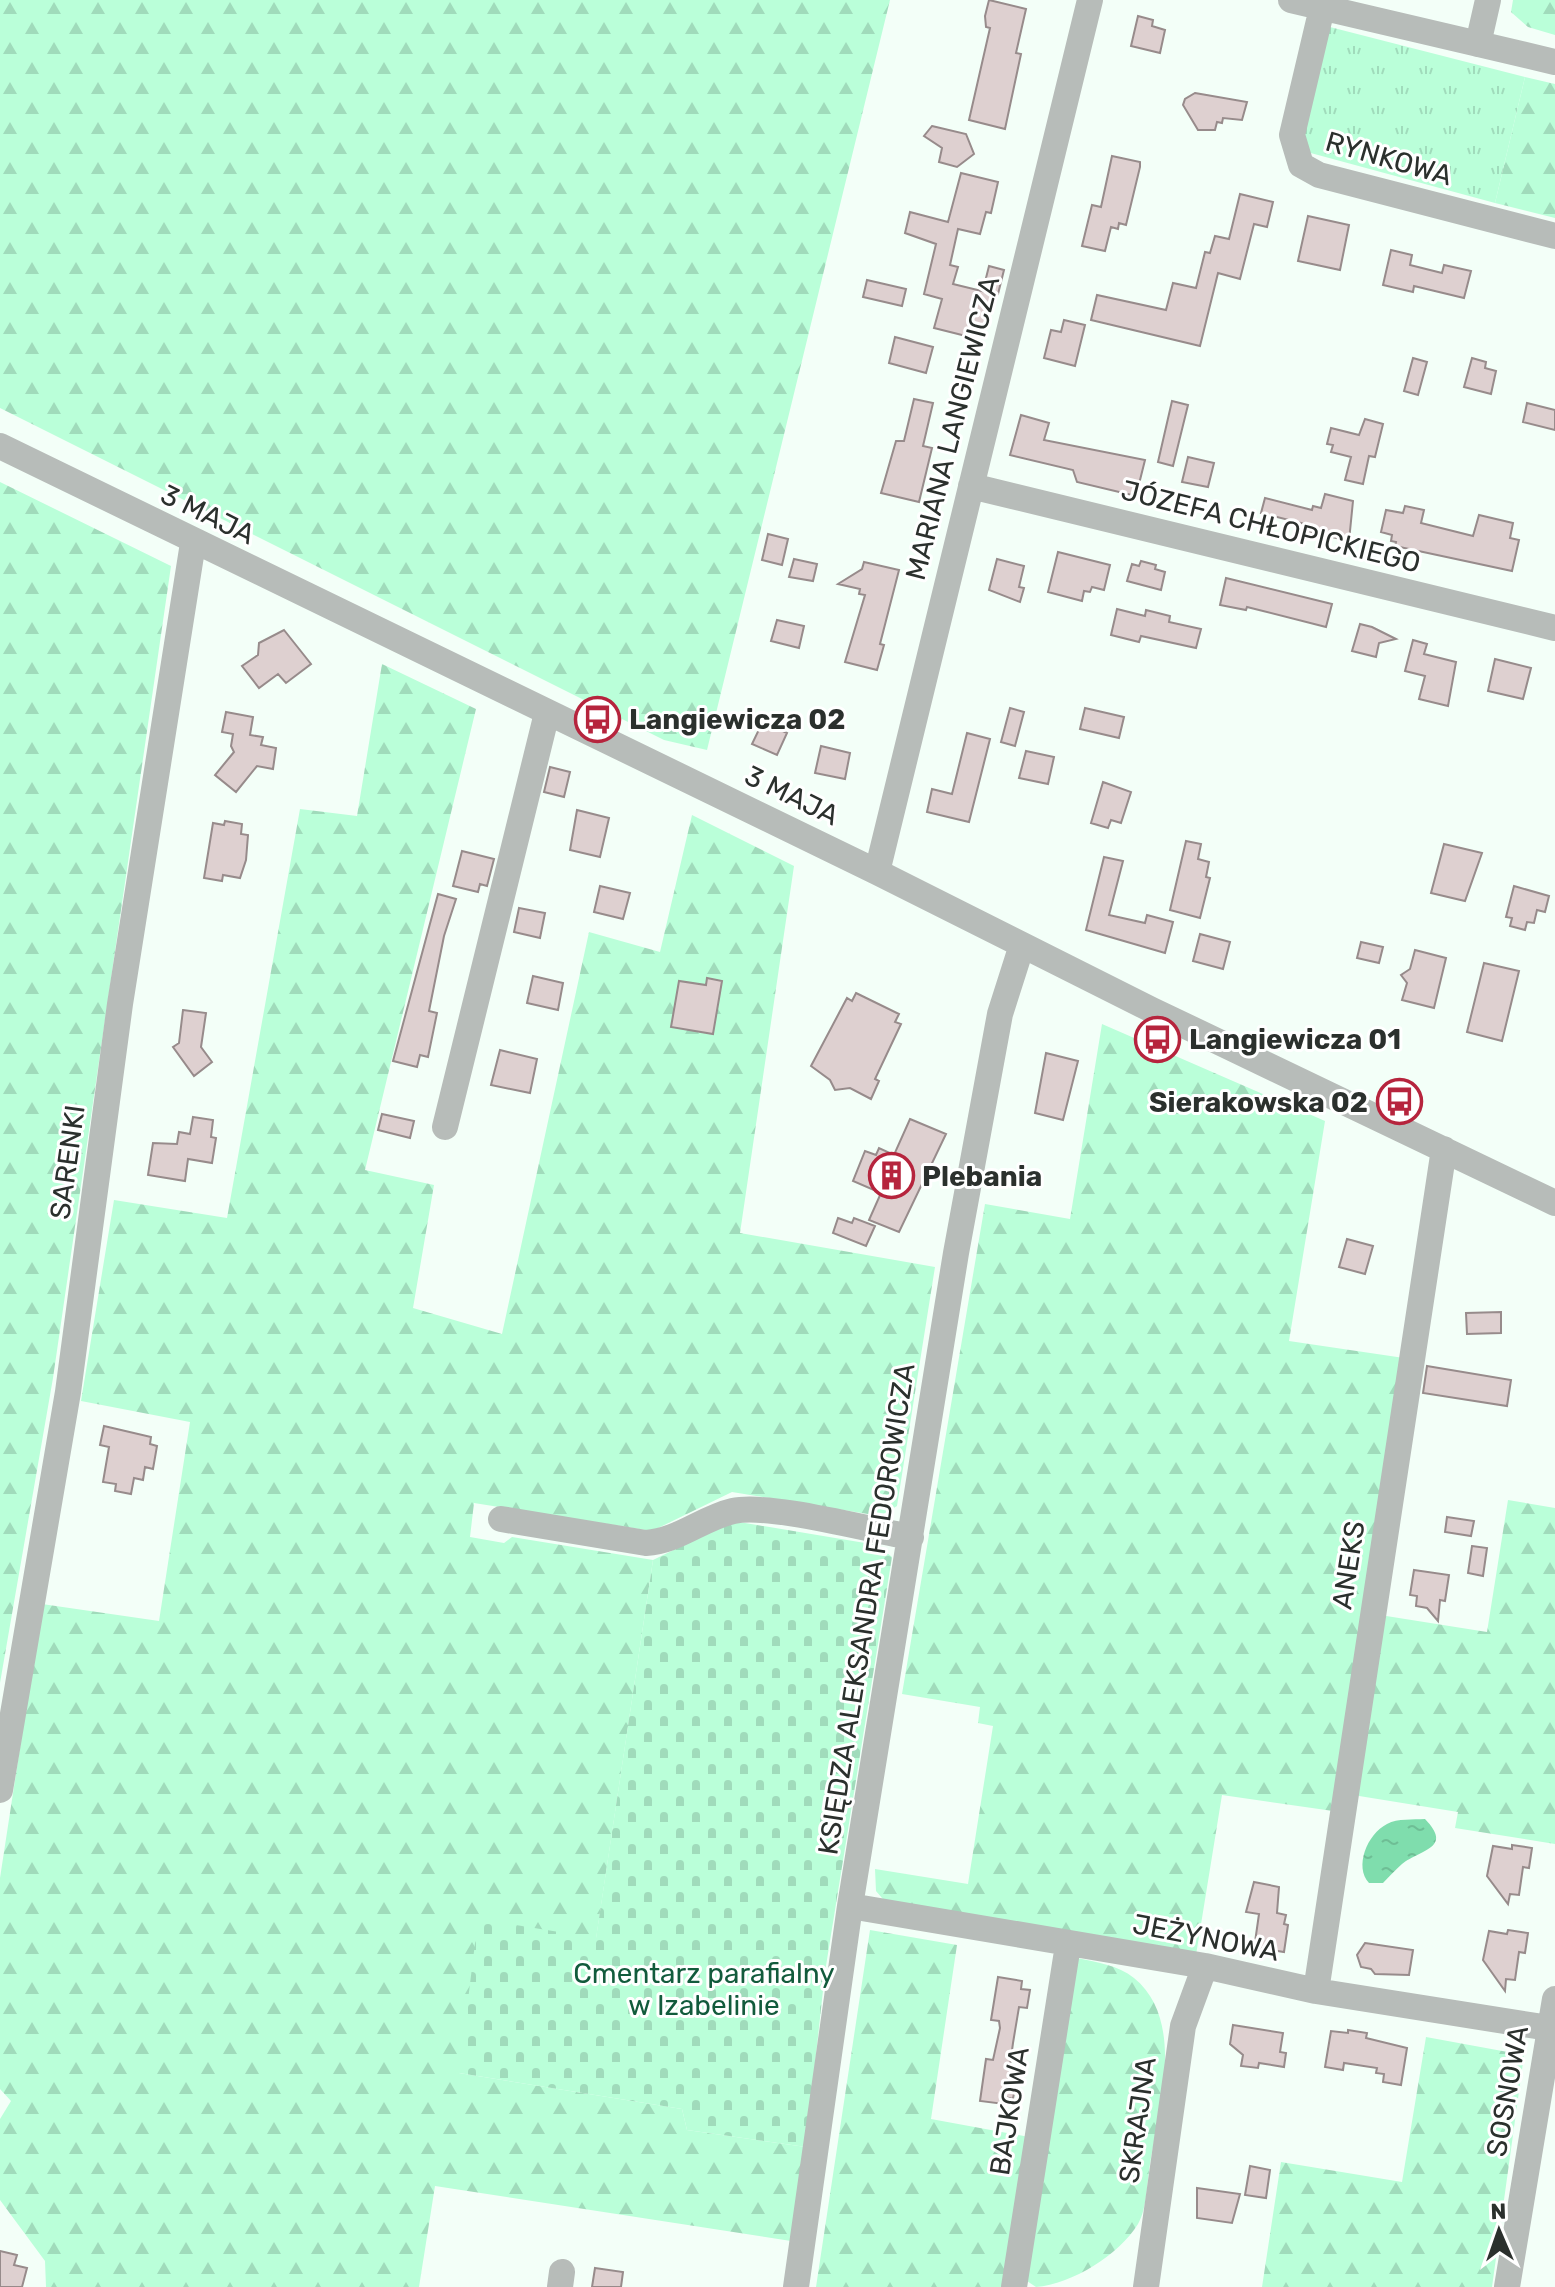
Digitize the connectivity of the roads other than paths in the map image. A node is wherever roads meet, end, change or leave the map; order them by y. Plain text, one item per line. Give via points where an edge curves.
1 (1090, 0) edge
2 (1291, 0) edge
3 (1488, 0) edge
4 (1322, 8) junction
5 (1478, 44) junction
6 (1555, 62) edge
7 (1555, 236) edge
8 (0, 446) edge
9 (971, 486) junction
10 (193, 543) junction
11 (1555, 628) edge
12 (547, 713) junction
13 (877, 872) junction
14 (1022, 945) junction
15 (445, 1127) dead end
16 (1444, 1149) junction
17 (1555, 1203) edge
18 (501, 1519) dead end
19 (911, 1537) junction
20 (0, 1790) edge
21 (850, 1906) junction
22 (1068, 1945) junction
23 (1205, 1966) junction
24 (1316, 1991) junction
25 (1555, 1999) edge
26 (1553, 2029) edge
27 (796, 2287) edge
28 (1014, 2287) edge
29 (1146, 2287) edge
30 (1507, 2287) edge

1 - 9 street, MARIANA LANGIEWICZA
2 - 4 street
3 - 5 street
4 - 5 street
4 - 7 street, RYNKOWA via 1292,135 1301,165 1319,175
5 - 6 street
8 - 10 street, 3 MAJA
9 - 11 street, JÓZEFA CHŁOPICKIEGO
9 - 13 street, MARIANA LANGIEWICZA
10 - 12 street, 3 MAJA
10 - 20 street, SARENKI via 120,1004 68,1392
12 - 13 street, 3 MAJA
12 - 15 street
13 - 14 street, 3 MAJA
14 - 16 street, 3 MAJA
14 - 19 street, KSIĘDZA ALEKSANDRA FEDOROWICZA via 997,1030
16 - 17 street, 3 MAJA
16 - 24 street, ANEKS
18 - 19 street via 646,1543 731,1511 758,1509
19 - 21 street, KSIĘDZA ALEKSANDRA FEDOROWICZA
21 - 22 street, JEŻYNOWA
21 - 27 street, KSIĘDZA ALEKSANDRA FEDOROWICZA
22 - 23 street, JEŻYNOWA
22 - 28 street, BAJKOWA
23 - 24 street, JEŻYNOWA
23 - 29 street, SKRAJNA via 1183,2026
24 - 26 street, JEŻYNOWA
25 - 26 street, SOSNOWA
26 - 30 street, SOSNOWA

